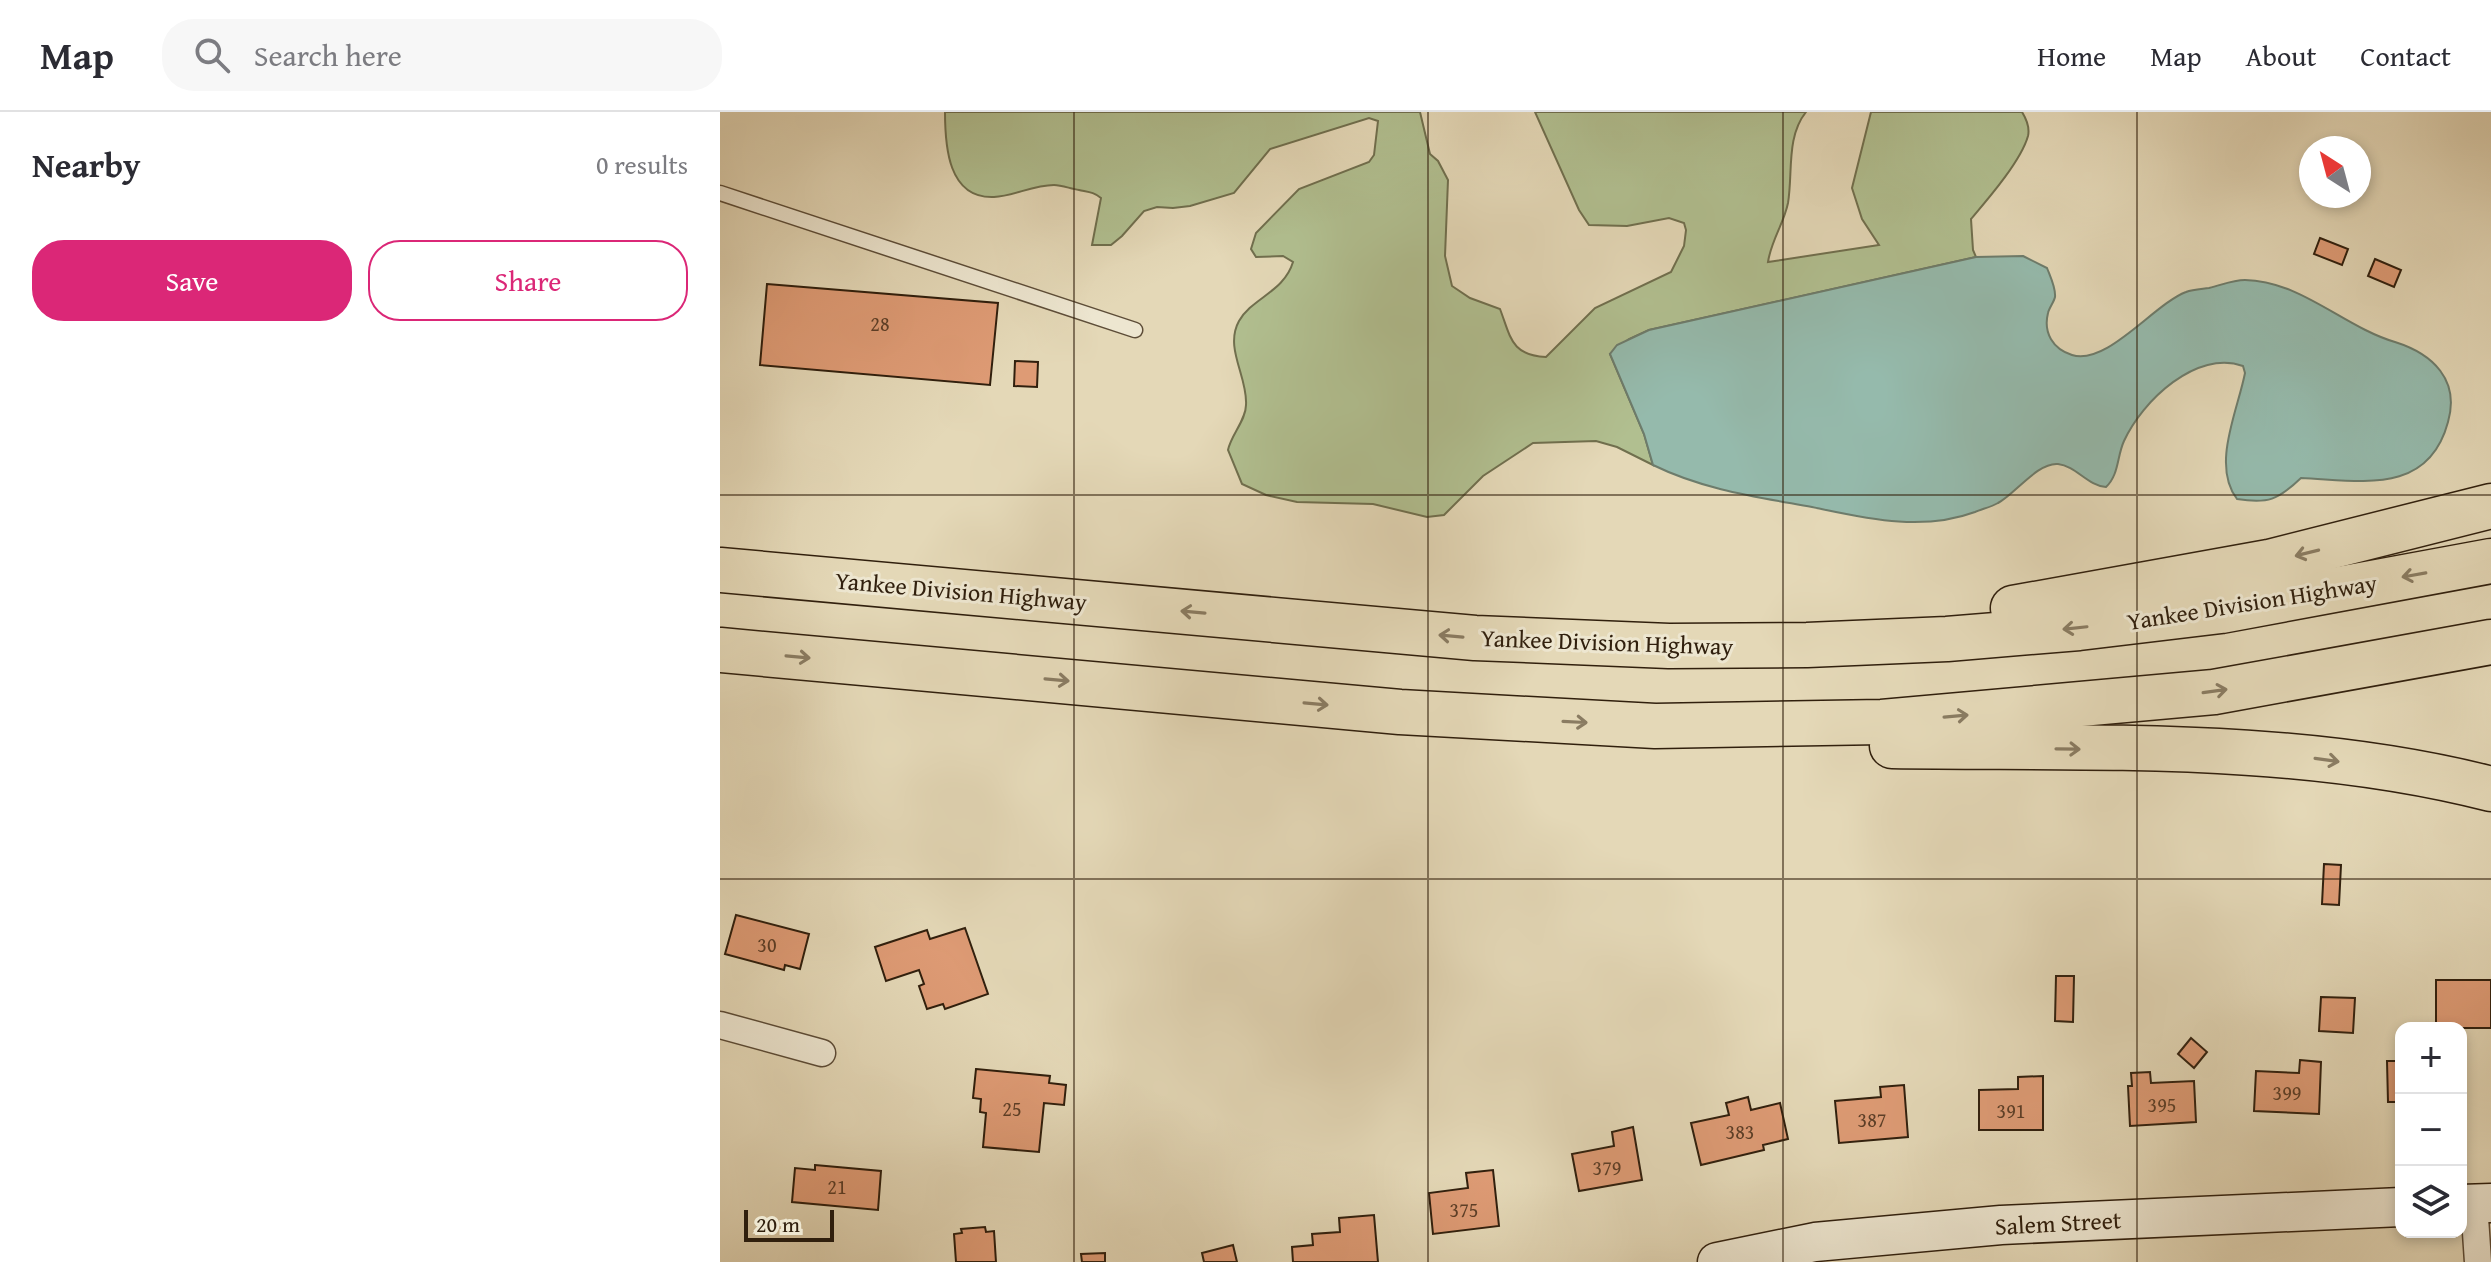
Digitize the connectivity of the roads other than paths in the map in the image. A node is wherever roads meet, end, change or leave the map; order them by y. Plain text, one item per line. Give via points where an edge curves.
1 (720, 193) edge
2 (1135, 330) dead end
3 (2491, 506) edge
4 (2491, 561) edge
5 (720, 570) edge
6 (2491, 642) edge
7 (1807, 645) junction
8 (720, 650) edge
9 (1655, 726) junction
10 (2491, 789) edge
11 (720, 1025) edge
12 (822, 1053) dead end
13 (2475, 1203) edge
14 (2395, 1207) edge
15 (1717, 1262) edge
16 (2478, 1262) edge

1 - 2 lane
3 -> 7 highway via 2269,562
4 -> 7 highway, Yankee Division Highway via 2174,617 1947,639
7 -> 5 highway, Yankee Division Highway via 1475,638
9 -> 6 highway via 1882,722 2199,694
8 -> 9 highway via 1400,712
9 -> 10 highway via 1875,746 2285,754
11 - 12 street
13 - 16 street
14 - 15 main road, Salem Street via 2001,1225 1815,1242

